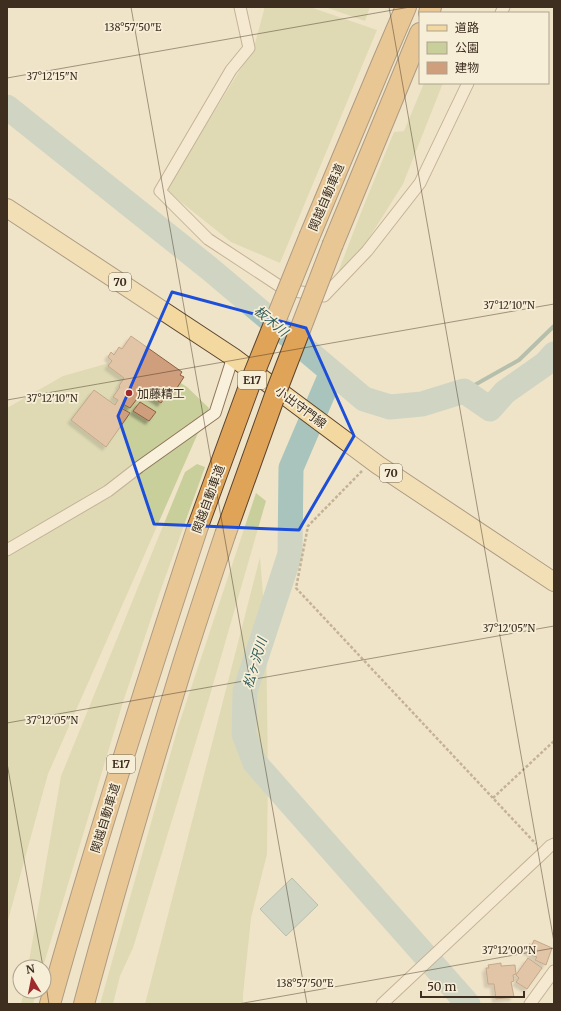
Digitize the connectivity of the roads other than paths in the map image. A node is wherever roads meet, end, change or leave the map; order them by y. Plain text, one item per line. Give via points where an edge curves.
1 (240, 7) edge
2 (406, 7) edge
3 (419, 35) edge
4 (468, 84) edge
5 (7, 208) edge
6 (233, 357) junction
7 (7, 550) edge
8 (554, 582) edge
9 (554, 844) edge
10 (554, 971) edge
11 (50, 1004) edge
12 (84, 1004) edge
13 (382, 1004) edge
14 (530, 1004) edge

1 - 4 street via 249,48 231,70 160,191 208,239 284,289 324,296 367,251 420,183
2 - 11 highway, 関越自動車道 / E17, bridge via 251,381 198,526 112,793
3 - 12 highway, 関越自動車道 / E17, bridge via 333,244 225,535 181,669
5 - 6 main road, 小出守門線 / 70
6 - 7 street via 215,413 108,491
6 - 8 main road, 小出守門線 / 70 via 372,460
9 - 13 street
10 - 14 street

